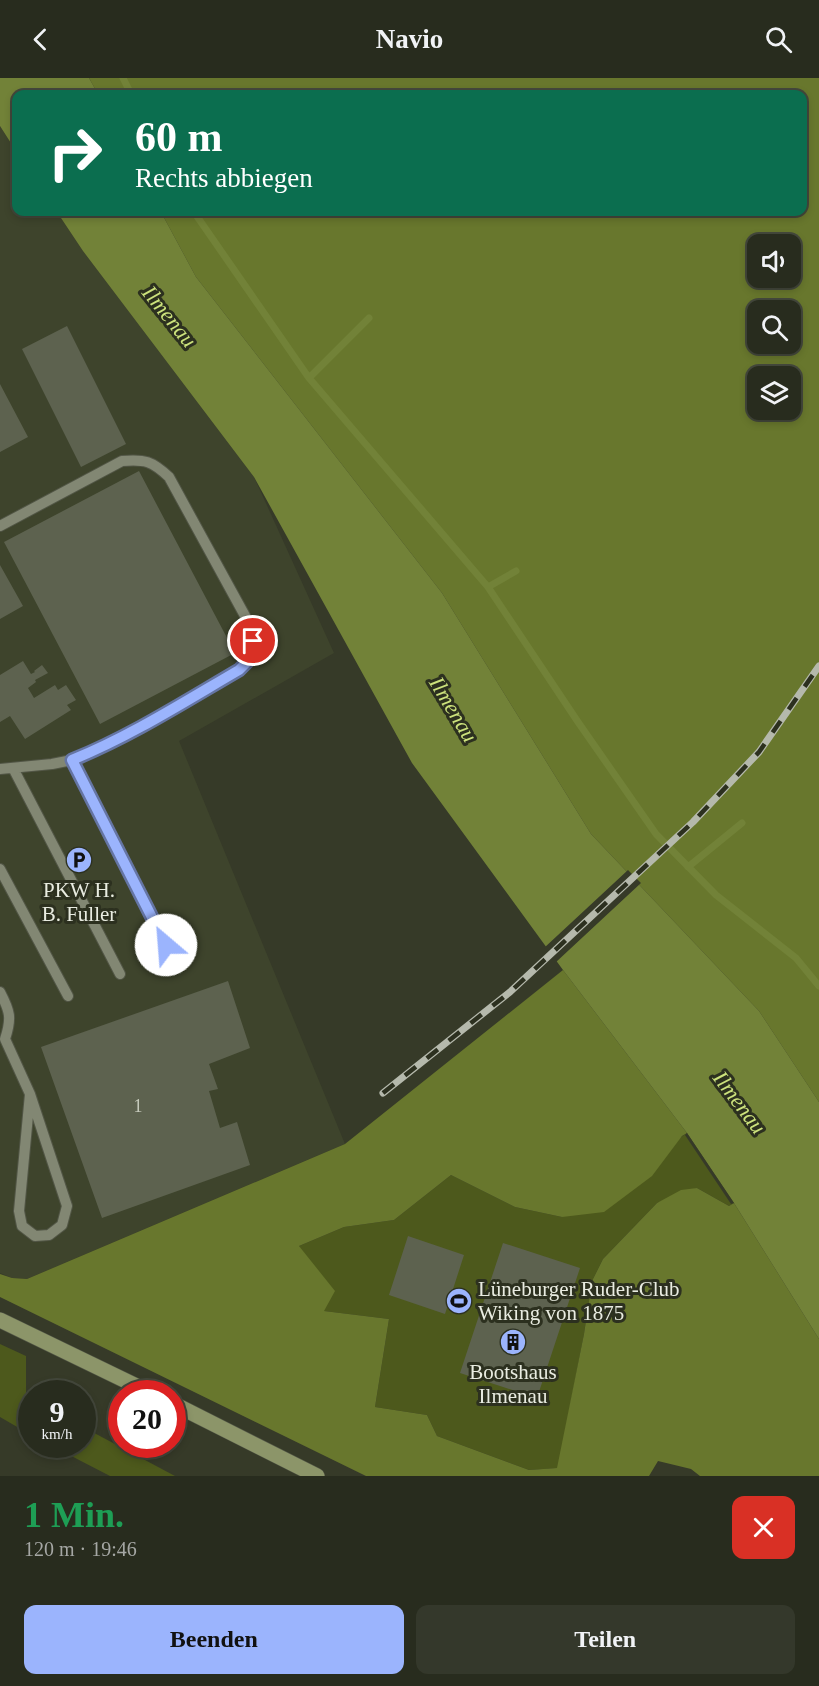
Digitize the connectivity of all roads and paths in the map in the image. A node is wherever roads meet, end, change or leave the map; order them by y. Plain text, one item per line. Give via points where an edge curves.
1 (0, 526) edge
2 (72, 760) junction
3 (0, 768) edge
4 (13, 768) junction
5 (0, 869) edge
6 (166, 945) dead end
7 (120, 974) dead end
8 (0, 992) edge
9 (68, 996) dead end
10 (30, 1094) junction
11 (0, 1320) edge
12 (124, 1380) edge
13 (186, 1410) edge
14 (317, 1476) edge

1 - 2 lane via 122,461 141,459 157,465 169,477 250,625 253,641 249,660 239,670 133,732
2 - 4 lane
2 - 6 lane
3 - 4 lane
4 - 7 lane
5 - 9 lane
8 - 10 lane via 9,1009 5,1039
10 - 10 lane via 19,1210 22,1226 35,1236 48,1235 62,1225 67,1206
11 - 12 main road
13 - 14 main road

